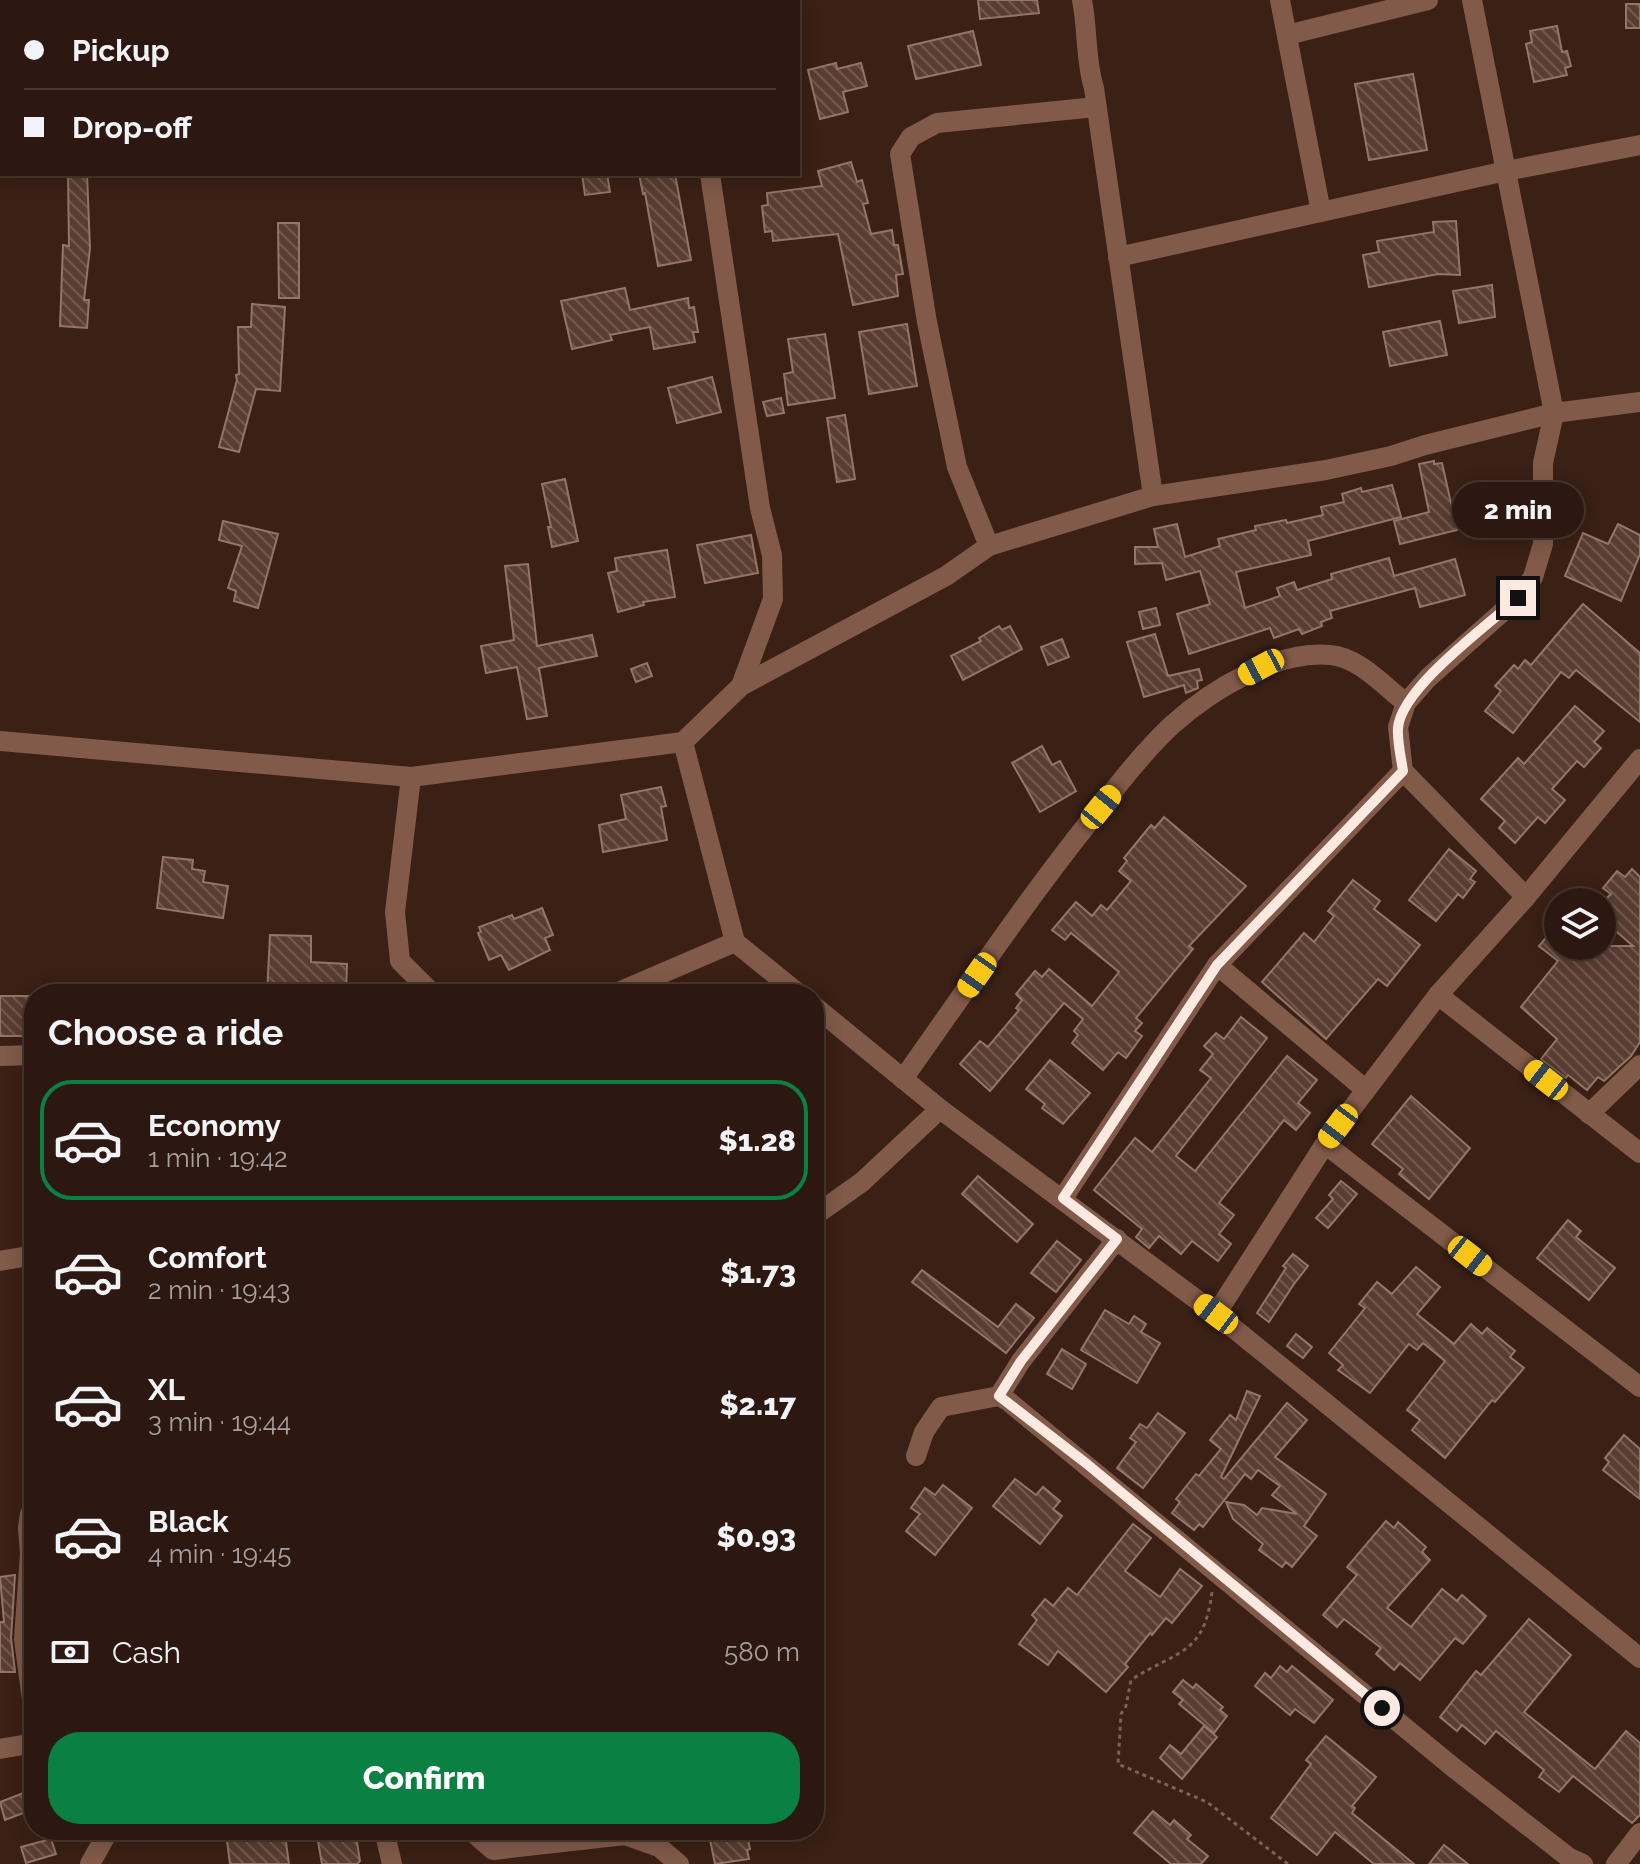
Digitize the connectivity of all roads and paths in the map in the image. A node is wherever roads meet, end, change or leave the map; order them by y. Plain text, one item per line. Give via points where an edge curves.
1 (1082, 0) edge
2 (1280, 0) edge
3 (1428, 0) edge
4 (1472, 0) edge
5 (1287, 35) junction
6 (1096, 107) junction
7 (1640, 145) edge
8 (1506, 171) junction
9 (710, 176) edge
10 (1321, 212) junction
11 (1118, 257) junction
12 (1640, 402) edge
13 (1554, 413) junction
14 (1153, 496) junction
15 (989, 546) junction
16 (741, 686) junction
17 (1406, 703) junction
18 (0, 741) edge
19 (683, 742) junction
20 (1640, 759) edge
21 (1403, 771) junction
22 (411, 777) junction
23 (1526, 897) junction
24 (735, 942) junction
25 (1217, 965) junction
26 (423, 984) edge
27 (637, 984) edge
28 (787, 984) edge
29 (1438, 995) junction
30 (824, 1014) edge
31 (24, 1055) edge
32 (0, 1056) edge
33 (1640, 1065) edge
34 (903, 1079) junction
35 (1366, 1090) junction
36 (940, 1109) junction
37 (1589, 1114) junction
38 (1325, 1144) junction
39 (1640, 1153) edge
40 (1063, 1198) junction
41 (824, 1209) edge
42 (1117, 1239) junction
43 (24, 1257) edge
44 (0, 1261) edge
45 (1216, 1314) junction
46 (1640, 1387) edge
47 (999, 1396) junction
48 (916, 1456) dead end
49 (1214, 1569) junction
50 (1640, 1658) edge
51 (24, 1745) edge
52 (0, 1749) edge
53 (1640, 1833) edge
54 (103, 1840) edge
55 (386, 1840) edge
56 (481, 1840) edge
57 (581, 1840) edge
58 (639, 1840) edge
59 (1575, 1861) edge
60 (90, 1864) edge
61 (392, 1864) edge
62 (679, 1864) edge
63 (1288, 1864) edge
64 (1545, 1864) edge
65 (1616, 1864) edge

1 - 6 street
2 - 5 street
3 - 5 street
4 - 8 street
5 - 10 street
6 - 11 street
6 - 15 street via 937,123 911,137 900,154 957,467
7 - 8 street
8 - 10 street
8 - 13 street
9 - 16 street via 760,508 772,555 773,599
10 - 11 street
11 - 14 street
12 - 13 street
13 - 14 street via 1356,464
13 - 17 street via 1543,463 1543,544 1533,577 1518,598
14 - 15 street
15 - 16 street via 946,576
16 - 19 street
17 - 21 street via 1398,727
17 - 34 street via 1359,666 1330,655 1261,667 1205,699 1136,764 1050,871
18 - 22 street
19 - 22 street
19 - 24 street
20 - 23 street
21 - 23 street
21 - 25 street
22 - 26 street via 395,912 400,961
23 - 29 street
24 - 27 street
24 - 28 street
25 - 35 street
25 - 40 street
29 - 35 street
29 - 37 street
30 - 34 street
31 - 32 street
33 - 37 street
34 - 36 street
35 - 38 street
36 - 40 street
36 - 41 street via 862,1182
37 - 39 street
38 - 45 street
38 - 46 street
40 - 42 street
42 - 45 street
42 - 47 street
43 - 44 street
45 - 50 street
47 - 48 street via 941,1407
47 - 49 street
49 - 59 street
49 - 63 path via 1203,1631 1187,1650 1131,1680 1121,1714 1118,1764 1207,1802
51 - 52 street
53 - 65 street
54 - 60 street
55 - 61 street
56 - 57 street via 493,1850
58 - 62 street via 659,1847
59 - 64 street

